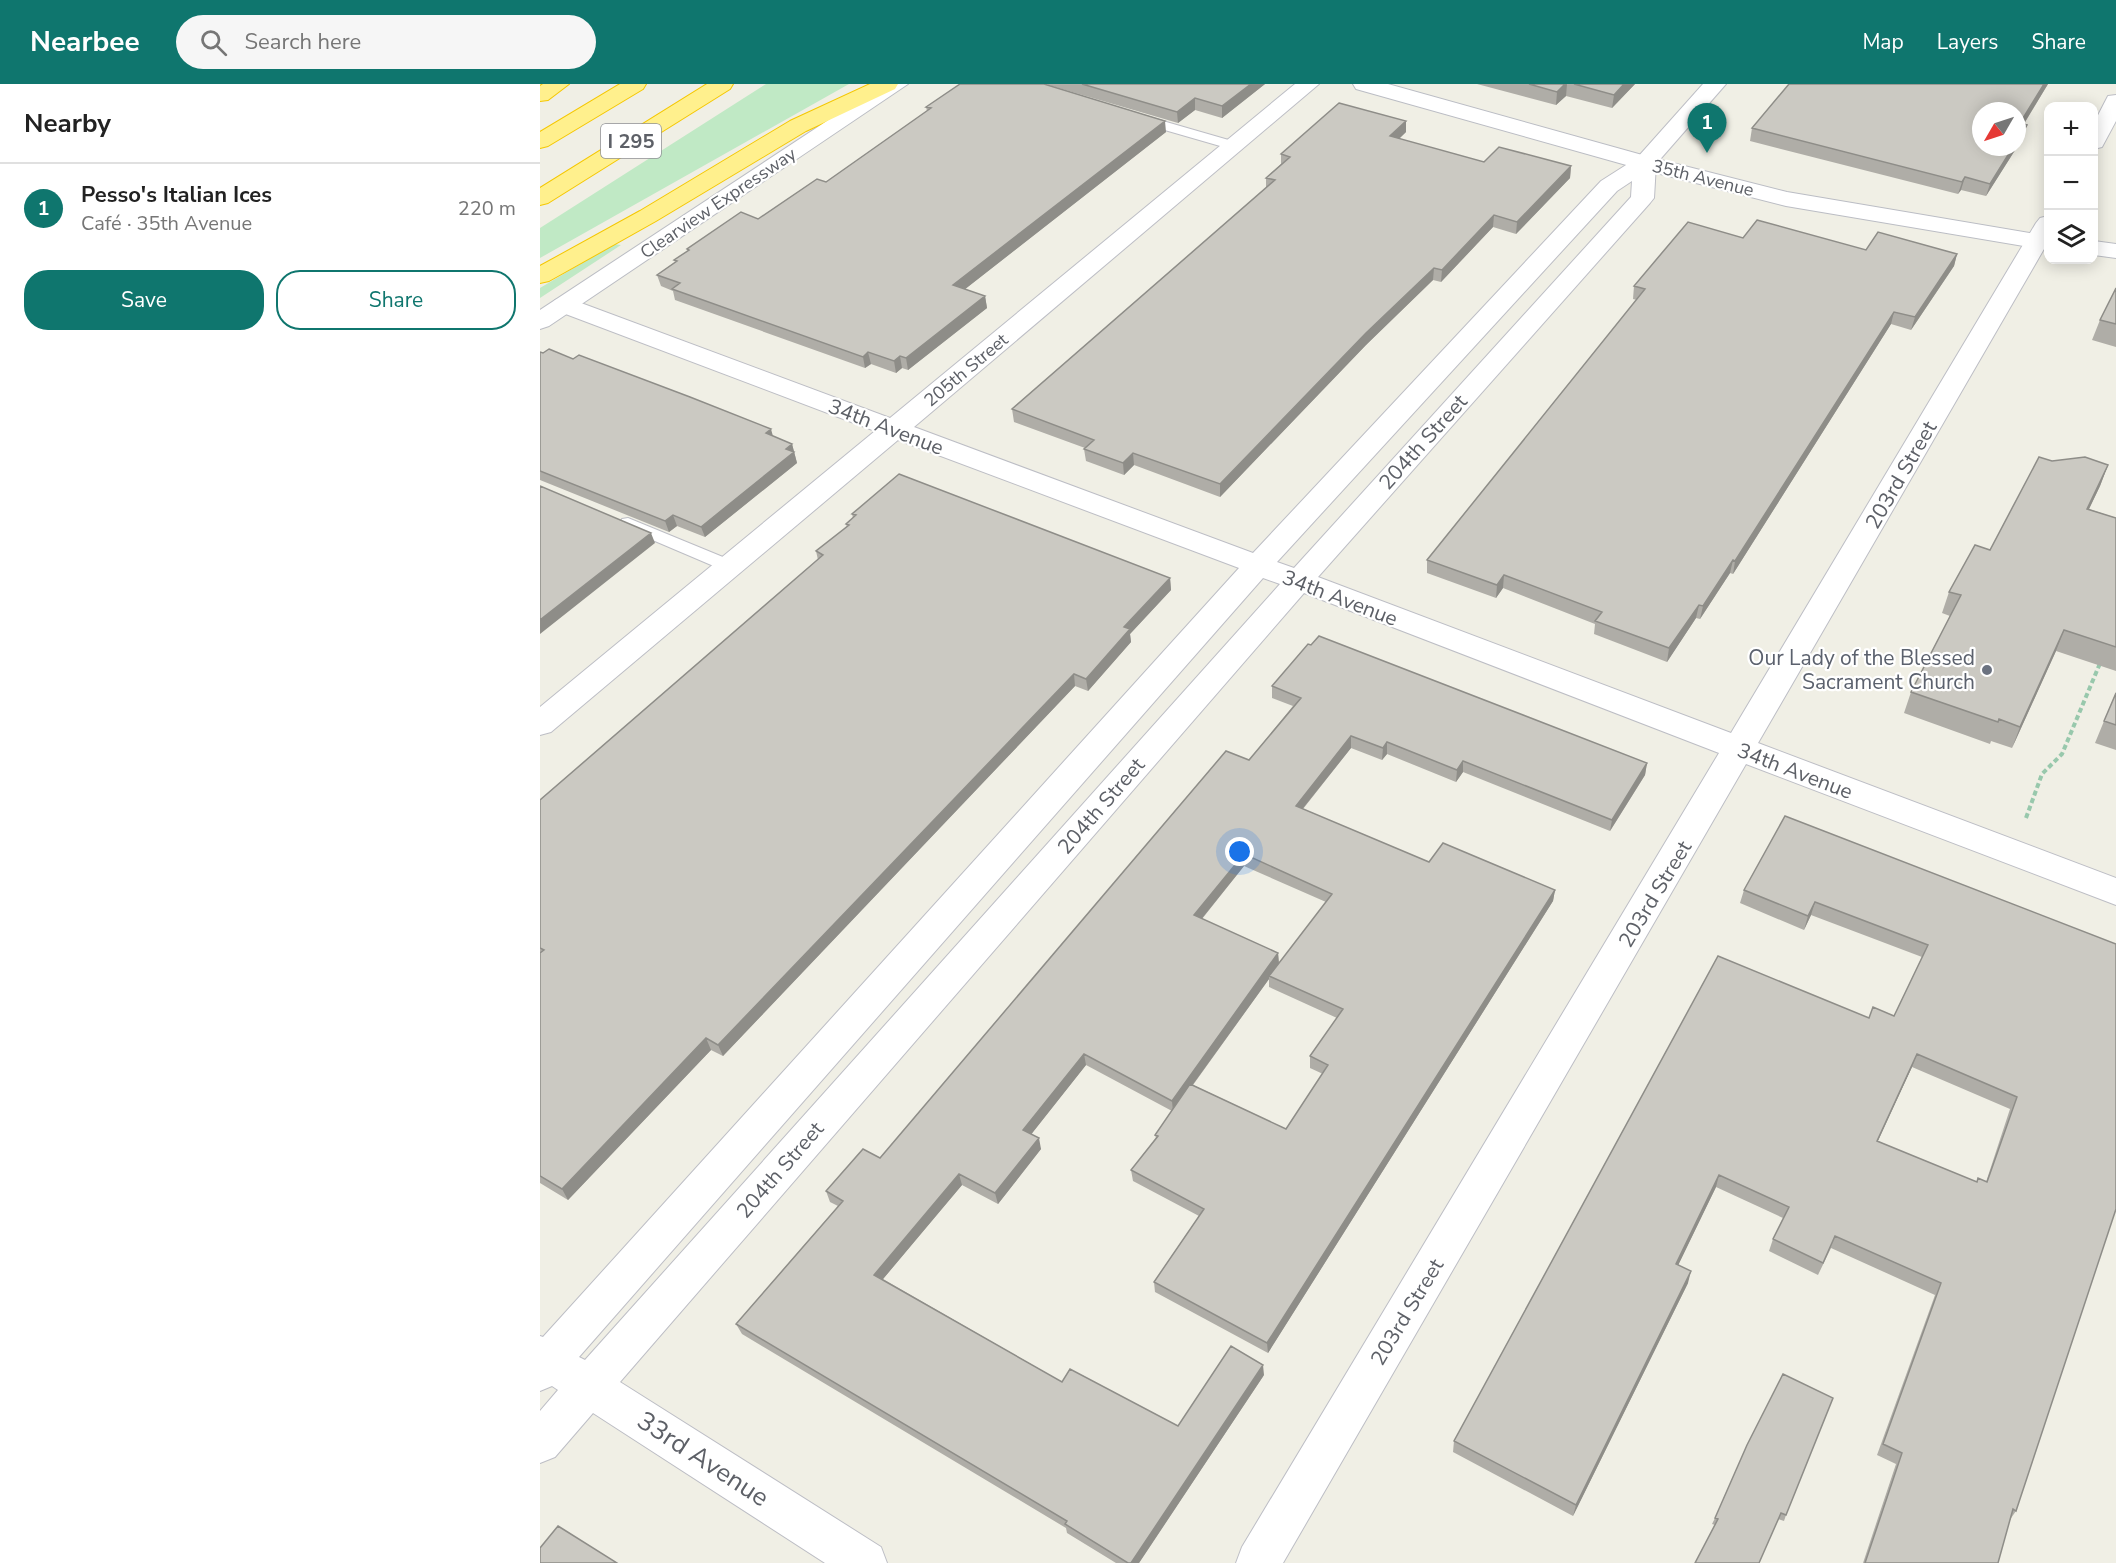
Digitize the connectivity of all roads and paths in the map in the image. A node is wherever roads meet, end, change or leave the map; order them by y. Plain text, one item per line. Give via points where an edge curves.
1 (558, 84) edge
2 (635, 84) edge
3 (722, 84) edge
4 (887, 84) edge
5 (897, 84) edge
6 (1308, 84) edge
7 (1364, 84) edge
8 (1715, 84) edge
9 (540, 95) edge
10 (2116, 101) edge
11 (1134, 117) edge
12 (2098, 135) edge
13 (540, 141) edge
14 (1234, 146) junction
15 (1645, 163) junction
16 (540, 198) edge
17 (2044, 236) edge
18 (2044, 238) edge
19 (2098, 249) edge
20 (2116, 251) edge
21 (540, 276) edge
22 (564, 305) junction
23 (540, 321) edge
24 (894, 430) junction
25 (616, 518) edge
26 (1258, 565) junction
27 (729, 566) junction
28 (1298, 582) junction
29 (2104, 654) edge
30 (540, 724) edge
31 (1740, 750) junction
32 (2023, 827) dead end
33 (2116, 892) edge
34 (543, 1362) edge
35 (589, 1387) junction
36 (540, 1442) edge
37 (866, 1563) edge
38 (1258, 1563) edge

1 - 9 highway
2 - 13 highway, I 295
3 - 16 highway, I 295
4 - 21 highway via 798,126
5 - 22 street, Clearview Expressway
6 - 14 street, 205th Street
7 - 15 street, 35th Avenue
8 - 15 street, 204th Street
10 - 12 street
11 - 14 lane
14 - 24 street, 205th Street
15 - 17 street, 35th Avenue via 1786,199
15 - 26 street, 204th Street via 1609,186
15 - 28 street, 204th Street via 1642,198
18 - 31 street, 203rd Street
19 - 20 street
22 - 23 street, Clearview Expressway
22 - 24 street, 34th Avenue
24 - 26 street, 34th Avenue
24 - 27 street, 205th Street
25 - 27 lane
26 - 28 street, 34th Avenue
26 - 34 street, 204th Street
27 - 30 street, 205th Street
28 - 31 street, 34th Avenue
28 - 35 street, 204th Street
29 - 32 path via 2062,754 2042,774
31 - 33 street, 34th Avenue
31 - 38 street, 203rd Street
34 - 35 street, 33rd Avenue
35 - 36 street, 204th Street
35 - 37 street, 33rd Avenue

